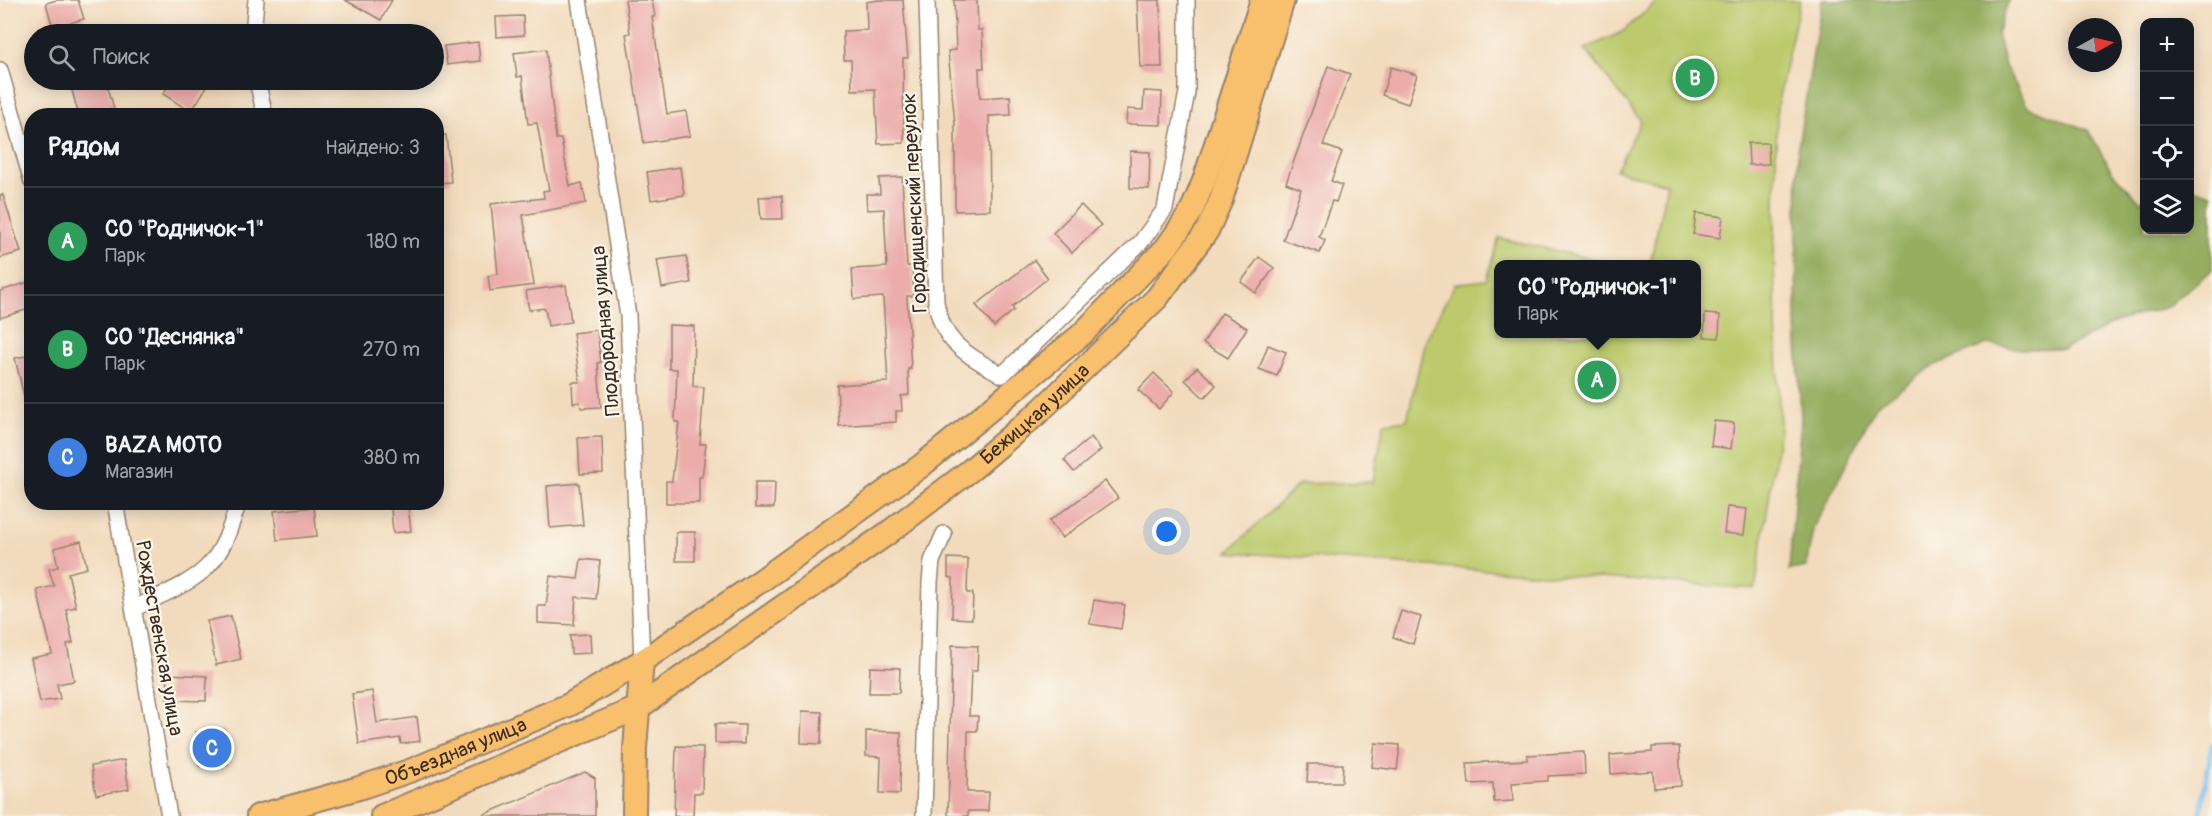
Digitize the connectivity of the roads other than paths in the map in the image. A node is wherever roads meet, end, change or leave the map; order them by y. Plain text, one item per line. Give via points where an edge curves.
1 (256, 0) edge
2 (579, 0) edge
3 (927, 0) edge
4 (1187, 0) edge
5 (1262, 0) edge
6 (1283, 0) edge
7 (254, 24) edge
8 (0, 70) edge
9 (259, 90) edge
10 (263, 108) edge
11 (24, 154) edge
12 (117, 510) edge
13 (236, 510) edge
14 (944, 534) dead end
15 (135, 608) junction
16 (642, 661) junction
17 (639, 708) junction
18 (169, 816) edge
19 (258, 816) edge
20 (382, 816) edge
21 (634, 816) edge
22 (924, 816) edge

1 - 7 street
2 - 16 street, Плодородная улица via 628,316
3 - 4 street, Городищенский переулок via 939,318 946,336 1002,375 1142,242 1165,209 1187,92
5 - 16 main road, Бежицкая улица via 1204,181 1191,212 1167,247 1081,335 921,466
6 - 17 main road, Бежицкая улица via 1221,200 1207,231 1157,298 1080,374 972,469 888,533
8 - 11 street
9 - 10 street
12 - 15 street, Рождественская улица
13 - 15 street via 225,540 208,566
14 - 22 street via 932,561 930,582
15 - 18 street, Рождественская улица
16 - 17 main road
16 - 19 main road, Объездная улица via 569,705 461,752 359,788
17 - 20 main road, Объездная улица
17 - 21 main road

